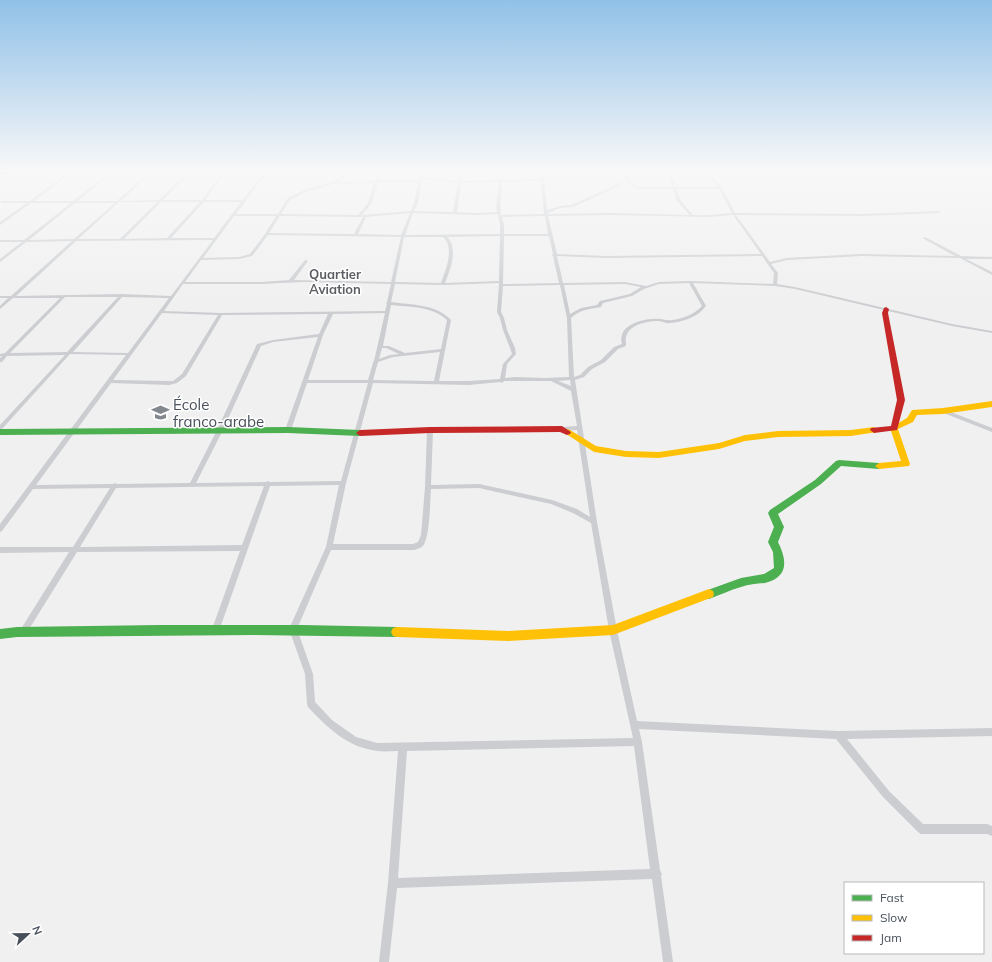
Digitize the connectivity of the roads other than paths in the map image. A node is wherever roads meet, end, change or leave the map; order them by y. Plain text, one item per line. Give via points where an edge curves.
1 (13, 215) edge
2 (58, 215) edge
3 (104, 215) edge
4 (147, 215) edge
5 (190, 215) edge
6 (233, 215) joint
7 (378, 215) edge
8 (412, 215) edge
9 (499, 215) edge
10 (546, 215) edge
11 (684, 215) edge
12 (692, 215) joint
13 (723, 215) edge
14 (735, 215) edge
15 (818, 215) edge
16 (889, 215) edge
17 (277, 216) junction
18 (359, 216) joint
19 (365, 216) junction
20 (0, 224) edge
21 (267, 234) junction
22 (356, 234) junction
23 (403, 234) junction
24 (501, 235) junction
25 (550, 235) junction
26 (444, 236) junction
27 (925, 238) dead end
28 (168, 239) junction
29 (215, 239) junction
30 (26, 240) junction
31 (76, 240) junction
32 (121, 240) junction
33 (0, 241) edge
34 (0, 253) edge
35 (10, 253) junction
36 (554, 255) junction
37 (763, 255) junction
38 (961, 258) junction
39 (992, 258) edge
40 (200, 259) junction
41 (0, 261) edge
42 (306, 261) dead end
43 (769, 263) junction
44 (992, 274) edge
45 (291, 281) junction
46 (690, 282) junction
47 (182, 283) junction
48 (392, 283) junction
49 (501, 283) junction
50 (443, 284) junction
51 (561, 284) junction
52 (775, 285) junction
53 (646, 287) junction
54 (122, 295) junction
55 (12, 297) junction
56 (63, 297) junction
57 (171, 297) junction
58 (0, 298) edge
59 (388, 303) junction
60 (0, 308) edge
61 (886, 309) junction
62 (161, 312) junction
63 (386, 312) junction
64 (331, 313) junction
65 (222, 314) junction
66 (568, 318) junction
67 (992, 332) edge
68 (320, 335) junction
69 (380, 347) junction
70 (443, 350) junction
71 (69, 353) junction
72 (129, 354) junction
73 (0, 355) edge
74 (6, 355) junction
75 (406, 355) junction
76 (0, 361) edge
77 (375, 362) junction
78 (572, 378) junction
79 (553, 380) junction
80 (110, 381) junction
81 (305, 381) junction
82 (502, 381) junction
83 (370, 382) junction
84 (436, 383) junction
85 (574, 390) junction
86 (992, 404) edge
87 (943, 411) junction
88 (0, 428) edge
89 (580, 428) junction
90 (894, 428) junction
91 (220, 430) junction
92 (288, 430) junction
93 (430, 430) junction
94 (562, 430) junction
95 (992, 430) edge
96 (72, 431) junction
97 (0, 432) edge
98 (358, 433) junction
99 (582, 443) junction
100 (268, 483) junction
101 (343, 483) junction
102 (192, 484) junction
103 (115, 485) junction
104 (31, 487) junction
105 (428, 488) junction
106 (594, 522) junction
107 (0, 529) edge
108 (329, 547) junction
109 (244, 548) junction
110 (0, 550) edge
111 (75, 550) junction
112 (216, 629) junction
113 (293, 629) junction
114 (613, 630) junction
115 (23, 632) junction
116 (0, 634) edge
117 (635, 725) junction
118 (992, 732) edge
119 (838, 735) junction
120 (638, 742) junction
121 (403, 746) junction
122 (992, 831) edge
123 (657, 874) junction
124 (393, 882) junction
125 (384, 962) edge
126 (668, 962) edge

1 - 20 street
2 - 30 street
3 - 31 street
4 - 32 street
5 - 28 street
6 - 17 street
6 - 29 street
7 - 19 street
8 - 23 street
9 - 24 street
10 - 25 street
11 - 12 street
12 - 13 street
14 - 37 street
15 - 16 street
17 - 18 street
17 - 21 street
18 - 19 street
19 - 22 street
21 - 22 street
21 - 40 street via 251,255 239,258
22 - 23 street
23 - 26 street
23 - 48 street
24 - 25 street
24 - 26 street
24 - 49 street
25 - 36 street
26 - 50 street via 450,243 449,264
27 - 38 street
28 - 29 street
28 - 32 street
29 - 40 street
30 - 31 street
30 - 33 street
30 - 35 street
31 - 32 street
31 - 55 street
34 - 35 street
35 - 41 street
36 - 37 street
36 - 51 street
37 - 43 street
38 - 39 street
38 - 43 street via 862,255 787,259
38 - 44 street
40 - 47 street
42 - 45 street
43 - 52 street via 776,273
45 - 47 street
45 - 48 street
46 - 52 street
46 - 53 street via 659,283
46 - 78 street via 704,306 700,311 692,316 667,322 661,320 632,326 624,335 624,345 616,348 582,376
47 - 57 street
48 - 50 street
48 - 59 street
49 - 50 street
49 - 51 street
49 - 82 street via 499,312 514,354 505,364
51 - 53 street via 625,283
51 - 66 street
52 - 61 street
53 - 66 street via 631,295 601,302 599,306 573,312
54 - 56 street
54 - 57 street
54 - 71 street
55 - 56 street
55 - 58 street
55 - 60 street
56 - 74 street
57 - 62 street
59 - 63 street
59 - 70 street via 436,310 445,315 449,325
61 - 67 street
61 - 90 main road via 901,400
62 - 65 street
62 - 72 street
63 - 64 street
63 - 69 street
64 - 65 street
64 - 68 street
65 - 80 street via 184,375 175,382 162,384
66 - 78 street
68 - 81 street
68 - 91 street via 273,340 259,345
69 - 75 street
69 - 77 street
70 - 75 street
70 - 84 street
71 - 72 street
71 - 74 street
71 - 88 street
72 - 80 street
73 - 74 street
74 - 76 street
75 - 77 street via 392,356
77 - 83 street
78 - 79 street
78 - 85 street
79 - 82 street
79 - 85 street
80 - 96 street
81 - 83 street
81 - 92 street
82 - 84 street
83 - 84 street
83 - 98 street
85 - 89 street
86 - 87 main road
87 - 90 main road via 915,412 910,420
87 - 95 street
89 - 94 street
89 - 99 street
90 - 99 main road via 852,433 778,434 659,455 626,454 594,449
90 - 114 main road via 906,464 881,466 839,463 818,482 773,513 779,528 774,542 778,552 779,570 766,578 734,585
91 - 92 main road
91 - 96 main road
91 - 102 street
92 - 98 main road
93 - 94 main road
93 - 98 main road
93 - 105 street
94 - 99 main road
96 - 97 main road
96 - 104 street
98 - 101 street
99 - 106 street
100 - 101 street
100 - 102 street
100 - 109 street
101 - 108 street
102 - 103 street
103 - 104 street
103 - 111 street
104 - 107 street
105 - 106 street via 479,486 552,502
105 - 108 street via 424,535 420,544 414,548
106 - 114 street
108 - 113 street
109 - 111 street
109 - 112 street
110 - 111 street
111 - 115 street
112 - 113 main road
112 - 115 main road
113 - 114 main road via 508,636
113 - 121 street via 309,674 311,704 329,723 354,741 377,747
114 - 117 street
115 - 116 main road
117 - 119 street
117 - 120 street
118 - 119 street
119 - 122 street via 886,794 921,829
120 - 121 street
120 - 123 street
121 - 124 street
123 - 124 street
123 - 126 street
124 - 125 street

